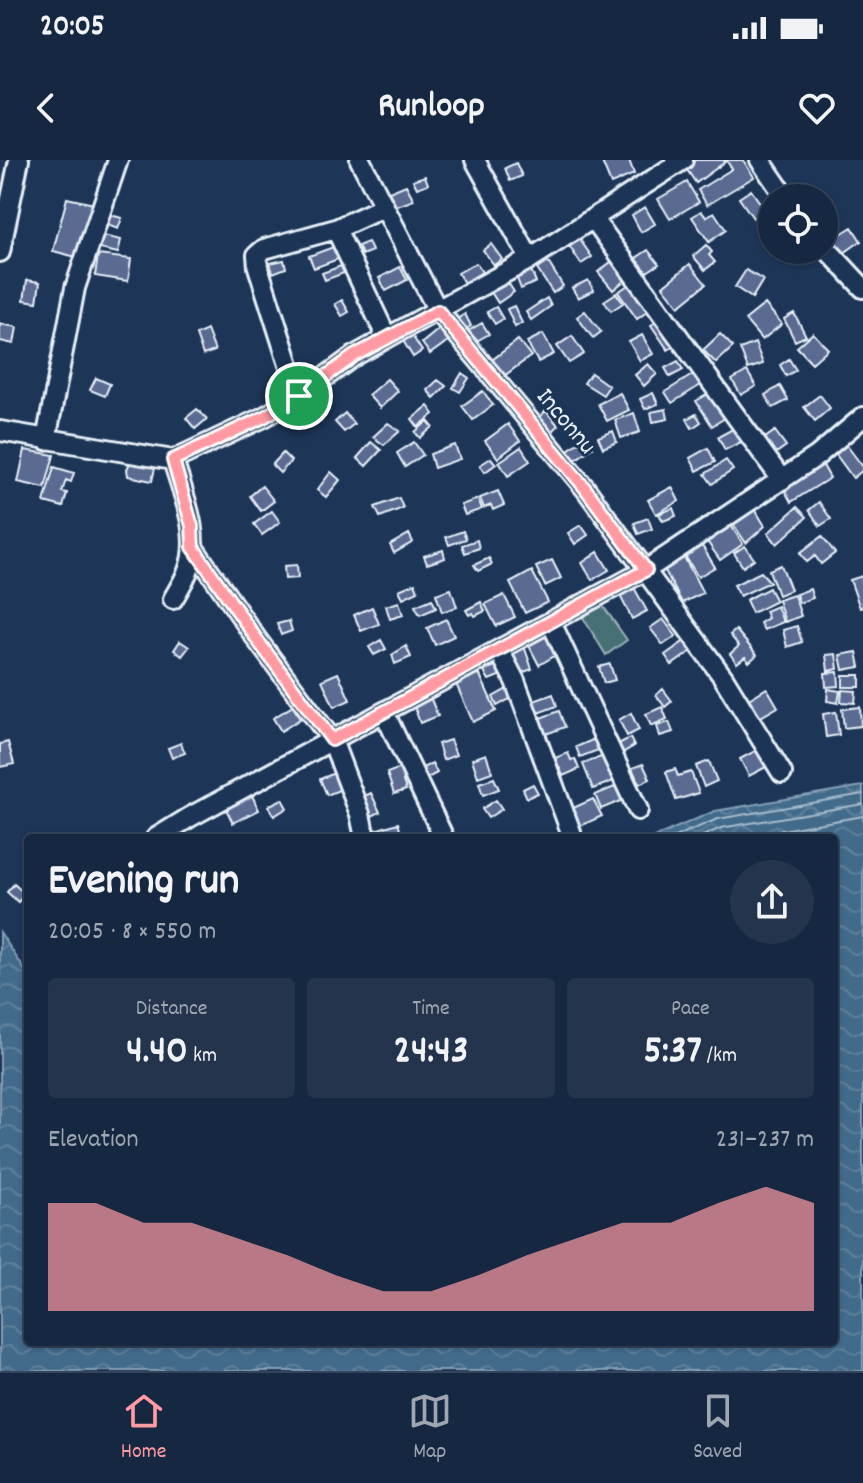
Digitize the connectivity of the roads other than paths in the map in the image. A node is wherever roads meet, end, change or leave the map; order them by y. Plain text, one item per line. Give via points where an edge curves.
1 (19, 160) edge
2 (118, 160) edge
3 (360, 160) edge
4 (475, 160) edge
5 (683, 160) edge
6 (760, 160) edge
7 (776, 184) edge
8 (384, 207) junction
9 (593, 218) junction
10 (336, 229) junction
11 (0, 252) edge
12 (530, 259) junction
13 (838, 261) edge
14 (863, 288) edge
15 (438, 311) junction
16 (387, 338) junction
17 (299, 396) junction
18 (863, 417) edge
19 (0, 431) edge
20 (46, 440) junction
21 (173, 460) junction
22 (782, 480) junction
23 (193, 547) junction
24 (646, 570) junction
25 (173, 599) dead end
26 (551, 622) junction
27 (499, 650) junction
28 (384, 712) junction
29 (332, 740) junction
30 (782, 773) dead end
31 (638, 810) dead end
32 (571, 832) dead end
33 (163, 834) edge
34 (364, 834) edge
35 (442, 834) edge

1 - 11 street
2 - 20 street via 75,288
3 - 8 street, Inconnu
4 - 12 street
5 - 9 street
6 - 7 street
8 - 10 street
8 - 15 street, Inconnu
9 - 12 street
9 - 22 street
10 - 16 street
10 - 17 street via 257,255
12 - 15 street
13 - 14 street
15 - 16 street
15 - 24 street, Inconnu
16 - 17 street
17 - 21 street
18 - 22 street
19 - 20 street
20 - 21 street
21 - 23 street
22 - 24 street
23 - 25 street
23 - 29 street
24 - 26 street
24 - 30 street, Inconnu via 723,677
26 - 27 street
26 - 31 street
27 - 28 street
27 - 32 street
28 - 29 street
28 - 35 street
29 - 33 street
29 - 34 street

